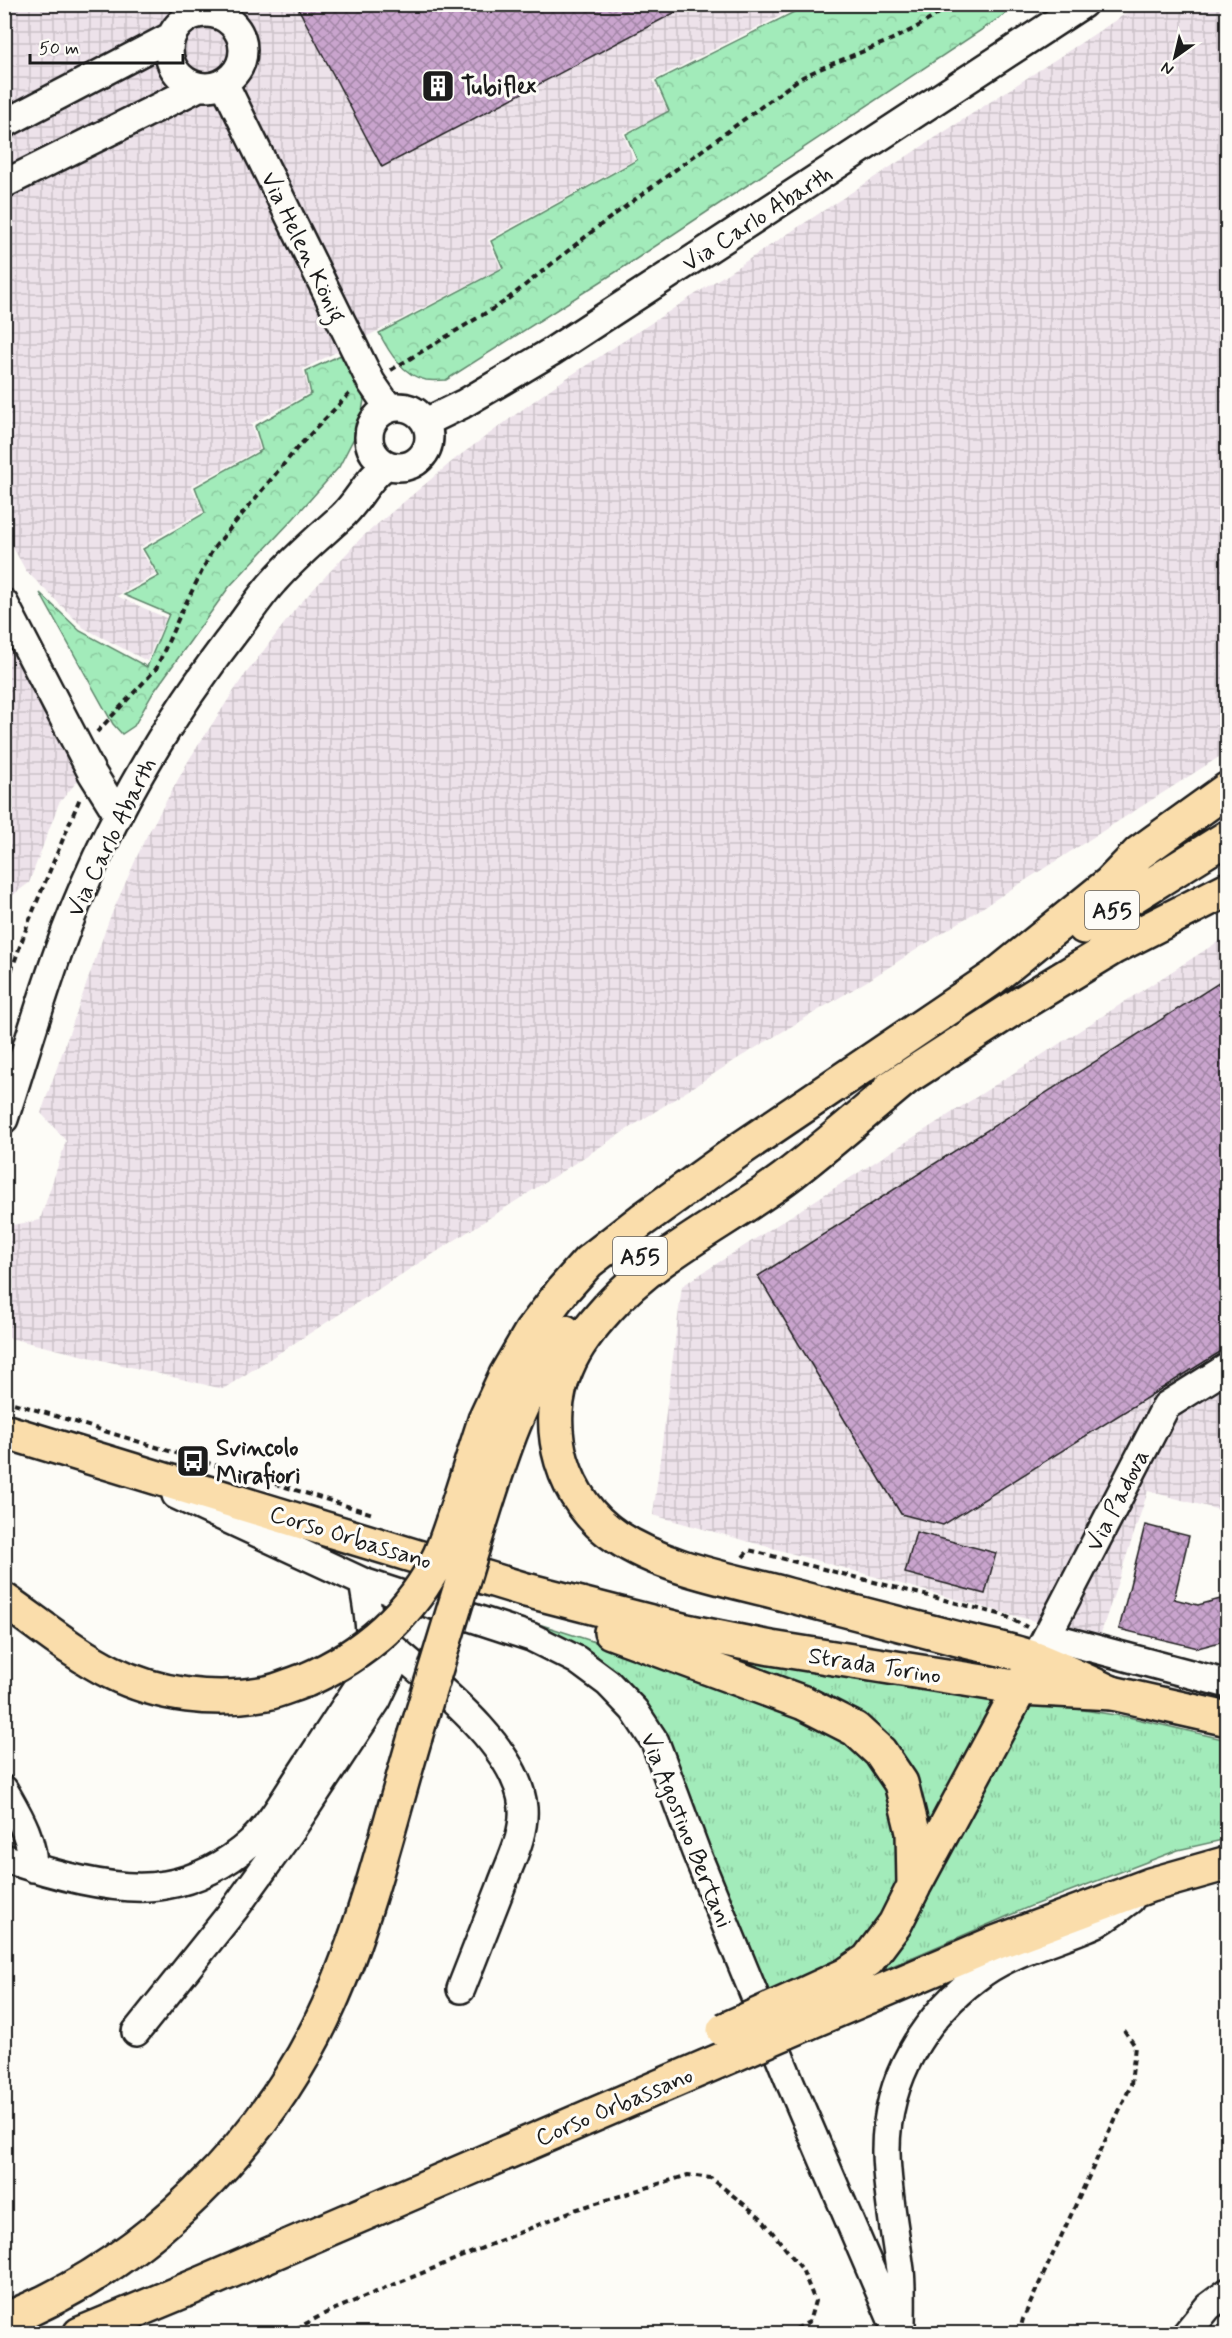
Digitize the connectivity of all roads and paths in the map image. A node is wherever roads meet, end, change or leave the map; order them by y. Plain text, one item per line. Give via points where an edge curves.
1 (950, 4) edge
2 (1083, 4) edge
3 (170, 37) junction
4 (211, 85) junction
5 (4, 124) edge
6 (4, 184) edge
7 (371, 382) junction
8 (389, 408) junction
9 (426, 422) junction
10 (370, 445) junction
11 (388, 465) junction
12 (298, 556) junction
13 (4, 603) edge
14 (92, 773) junction
15 (1227, 789) edge
16 (1227, 812) edge
17 (117, 813) junction
18 (1227, 837) edge
19 (1227, 875) edge
20 (1110, 883) junction
21 (1227, 889) edge
22 (1114, 947) junction
23 (993, 978) junction
24 (4, 991) edge
25 (907, 1077) junction
26 (4, 1119) edge
27 (1227, 1367) edge
28 (4, 1400) edge
29 (4, 1431) edge
30 (99, 1460) junction
31 (375, 1514) dead end
32 (466, 1524) junction
33 (738, 1563) dead end
34 (363, 1582) junction
35 (526, 1590) junction
36 (4, 1600) edge
37 (371, 1628) junction
38 (1041, 1648) junction
39 (399, 1653) junction
40 (1227, 1667) edge
41 (1198, 1676) junction
42 (1227, 1684) edge
43 (1021, 1688) junction
44 (1112, 1693) junction
45 (1227, 1719) edge
46 (4, 1790) edge
47 (4, 1858) edge
48 (1227, 1863) edge
49 (33, 1868) junction
50 (1150, 1885) junction
51 (914, 1886) junction
52 (461, 1989) dead end
53 (801, 2011) junction
54 (1124, 2031) dead end
55 (136, 2032) dead end
56 (1227, 2292) edge
57 (4, 2320) edge
58 (80, 2334) edge
59 (286, 2334) edge
60 (786, 2334) edge
61 (900, 2334) edge
62 (1019, 2334) edge
63 (1186, 2334) edge

1 - 7 path via 913,29 799,79 599,226 504,302
2 - 9 street, Via Carlo Abarth via 551,352
3 - 4 street via 168,50 173,68 187,82
3 - 4 street via 186,18 197,13 221,16 231,22 242,43 240,66 233,75
3 - 5 street
4 - 6 street
4 - 7 street, Via Helen König
7 - 8 street, Via Helen König
7 - 14 path via 352,392 298,447 213,549 156,669 97,733 105,751
8 - 9 street via 406,407
8 - 10 street, Via Carlo Abarth via 370,427
9 - 11 street via 429,443 425,453 409,465
10 - 11 street
10 - 12 street, Via Carlo Abarth
11 - 12 street, Via Carlo Abarth via 379,470 346,513
12 - 17 street, Via Carlo Abarth via 206,669
13 - 14 street
14 - 17 street
14 - 24 path via 29,921
15 - 20 main road via 1139,854
16 - 20 main road via 1153,861
17 - 26 street, Via Carlo Abarth via 57,956
18 - 23 main road, A55 via 1055,945
19 - 22 main road, A55
20 - 23 main road
21 - 22 main road
22 - 25 main road, A55
23 - 32 main road, A55 via 742,1148 588,1262 531,1332 485,1420
25 - 32 main road, A55 via 672,1231 600,1291 556,1343 534,1381
25 - 38 main road via 785,1178 673,1252 609,1306 584,1336 564,1373 557,1396 557,1444 567,1477 581,1503 603,1527 631,1546 707,1574
27 - 38 street, Via Padova via 1166,1406
28 - 31 path
29 - 30 main road, Corso Orbassano
30 - 34 street, Via Agostino Bertani
30 - 35 main road, Corso Orbassano
32 - 36 main road, bridge via 386,1629 332,1669 269,1692 229,1698 195,1697 149,1687 82,1655
32 - 57 main road, bridge via 415,1737 353,1944 329,2006 304,2055 235,2153 196,2194 130,2250 74,2288
33 - 38 path via 749,1550 1003,1615
34 - 37 street
34 - 61 street, Via Agostino Bertani via 531,1637 577,1660 608,1683 634,1710 655,1742 790,2082
35 - 43 main road, Strada Torino via 760,1646
35 - 51 main road via 600,1628 804,1703 855,1729 880,1752 901,1783 913,1832
37 - 39 street
37 - 49 street via 370,1661 364,1678 273,1816 252,1842 227,1862 165,1886 133,1887
38 - 41 street
38 - 43 main road
38 - 44 main road
39 - 52 street via 469,1716 507,1760 519,1784 523,1809 519,1838
39 - 55 street via 377,1700 288,1835
40 - 41 street
41 - 42 street
43 - 44 main road, Strada Torino
43 - 51 main road
44 - 45 main road, Strada Torino
46 - 49 street via 30,1839
47 - 49 street
48 - 50 main road, Corso Orbassano
50 - 53 main road, Corso Orbassano
50 - 61 street, Corso Orbassano via 1099,1922 1017,1954 985,1972 939,2011 905,2061 893,2094 886,2153 900,2273
51 - 53 main road via 895,1924 868,1960
53 - 58 main road, Corso Orbassano, bridge via 728,2042 674,2079
54 - 62 path via 1135,2046 1131,2085
56 - 63 street via 1208,2307
59 - 60 path via 328,2312 574,2210 688,2175 711,2178 760,2217 802,2269 815,2301 809,2322

